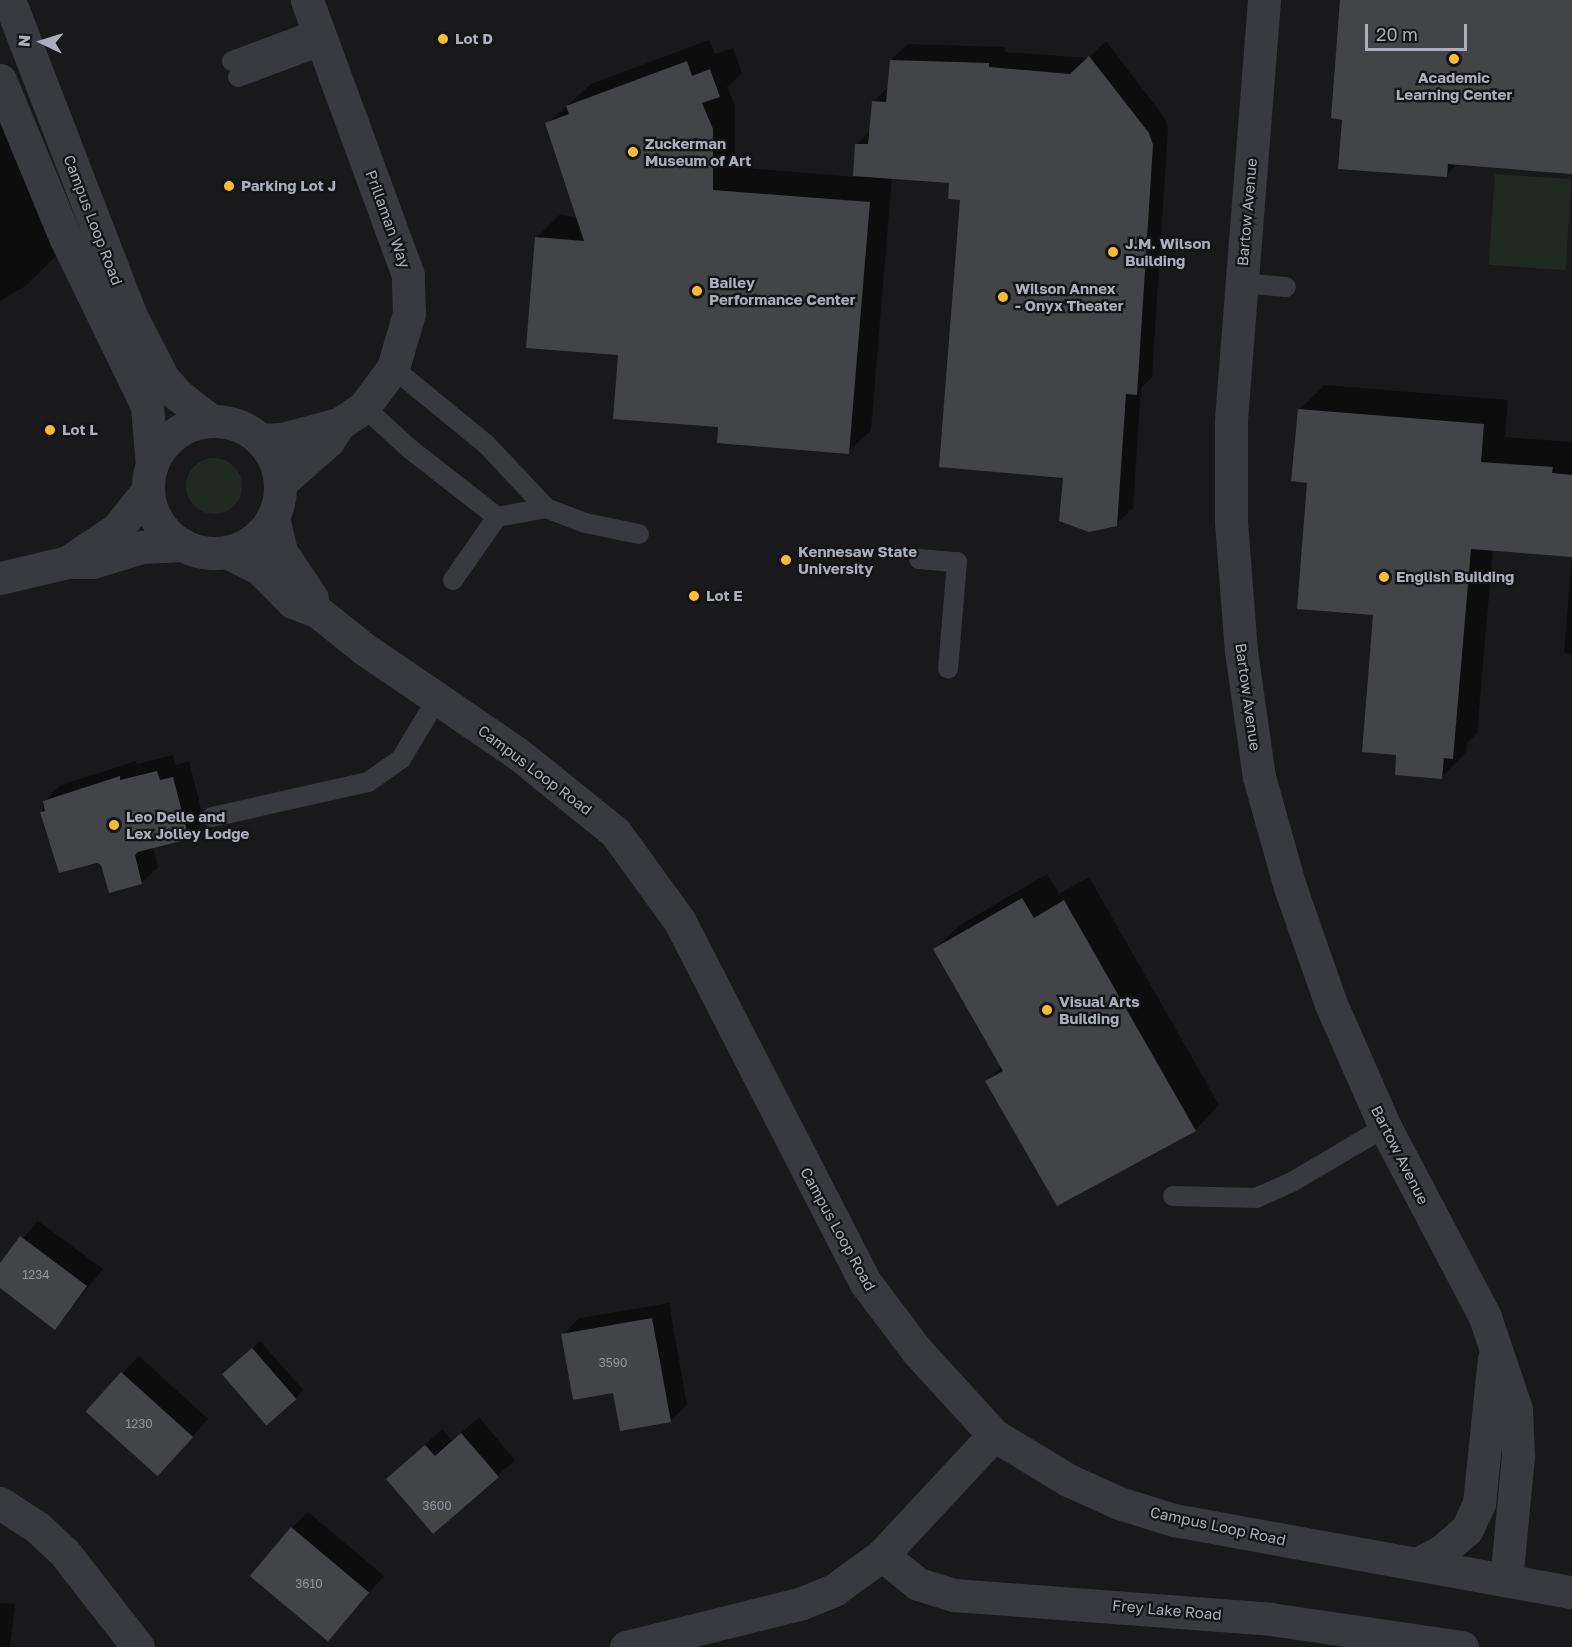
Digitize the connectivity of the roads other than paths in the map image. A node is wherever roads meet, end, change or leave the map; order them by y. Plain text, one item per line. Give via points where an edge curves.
1 (9, 0) edge
2 (1264, 0) edge
3 (316, 25) edge
4 (235, 69) dead end
5 (0, 80) edge
6 (1242, 283) junction
7 (1286, 287) dead end
8 (393, 368) junction
9 (351, 415) junction
10 (210, 420) junction
11 (262, 440) junction
12 (150, 478) junction
13 (280, 483) junction
14 (546, 508) junction
15 (273, 517) junction
16 (497, 517) junction
17 (639, 534) dead end
18 (183, 545) junction
19 (227, 552) junction
20 (919, 558) dead end
21 (68, 562) junction
22 (0, 578) edge
23 (453, 580) dead end
24 (317, 611) junction
25 (948, 669) dead end
26 (437, 699) junction
27 (212, 817) dead end
28 (1385, 1127) junction
29 (1173, 1196) dead end
30 (1495, 1345) junction
31 (994, 1435) junction
32 (0, 1503) edge
33 (882, 1555) junction
34 (1418, 1564) junction
35 (1506, 1580) junction
36 (1572, 1592) edge
37 (138, 1647) edge
38 (626, 1647) edge
39 (1462, 1647) edge

1 - 10 street, Campus Loop Road via 131,316 164,378 178,395
2 - 6 street, Bartow Avenue
3 - 4 lane
3 - 8 street, Prillaman Way via 408,274 408,314
5 - 12 street, Campus Loop Road via 66,239 147,406
6 - 7 lane
6 - 28 street, Bartow Avenue via 1232,423 1231,522 1241,651 1259,777 1290,887 1330,1004
8 - 9 street, Prillaman Way
8 - 14 lane via 486,444
9 - 11 street via 290,438
9 - 13 street, Prillaman Way
9 - 16 lane via 410,449
10 - 11 street via 229,422
10 - 12 street via 172,435
11 - 13 street via 278,467
12 - 18 street via 158,522
12 - 21 street via 117,529
13 - 15 street
14 - 16 lane
14 - 17 lane via 585,523
15 - 19 street via 255,540
15 - 24 street, Campus Loop Road via 281,552 308,589
16 - 23 lane
18 - 19 street via 212,553
18 - 21 street via 151,546 93,562
19 - 24 street, Campus Loop Road via 260,569 293,602
20 - 25 lane via 957,562
21 - 22 street
24 - 26 street, Campus Loop Road
26 - 27 lane via 401,759 368,782
26 - 31 street, Campus Loop Road via 570,792 615,832 654,881 702,962 865,1282 917,1351
28 - 29 lane via 1292,1182 1256,1198
28 - 30 street, Bartow Avenue via 1485,1317
30 - 34 street, Bartow Avenue via 1479,1503 1467,1529 1443,1550
30 - 35 street, Bartow Avenue via 1516,1409 1518,1456
31 - 33 street
31 - 34 street, Campus Loop Road via 1068,1480 1119,1503 1174,1520
32 - 37 street via 37,1527 64,1552
33 - 38 street via 834,1590 802,1602
33 - 39 street, Frey Lake Road via 918,1584 954,1595 1270,1619
34 - 35 street, Campus Loop Road
35 - 36 street, Campus Loop Road

